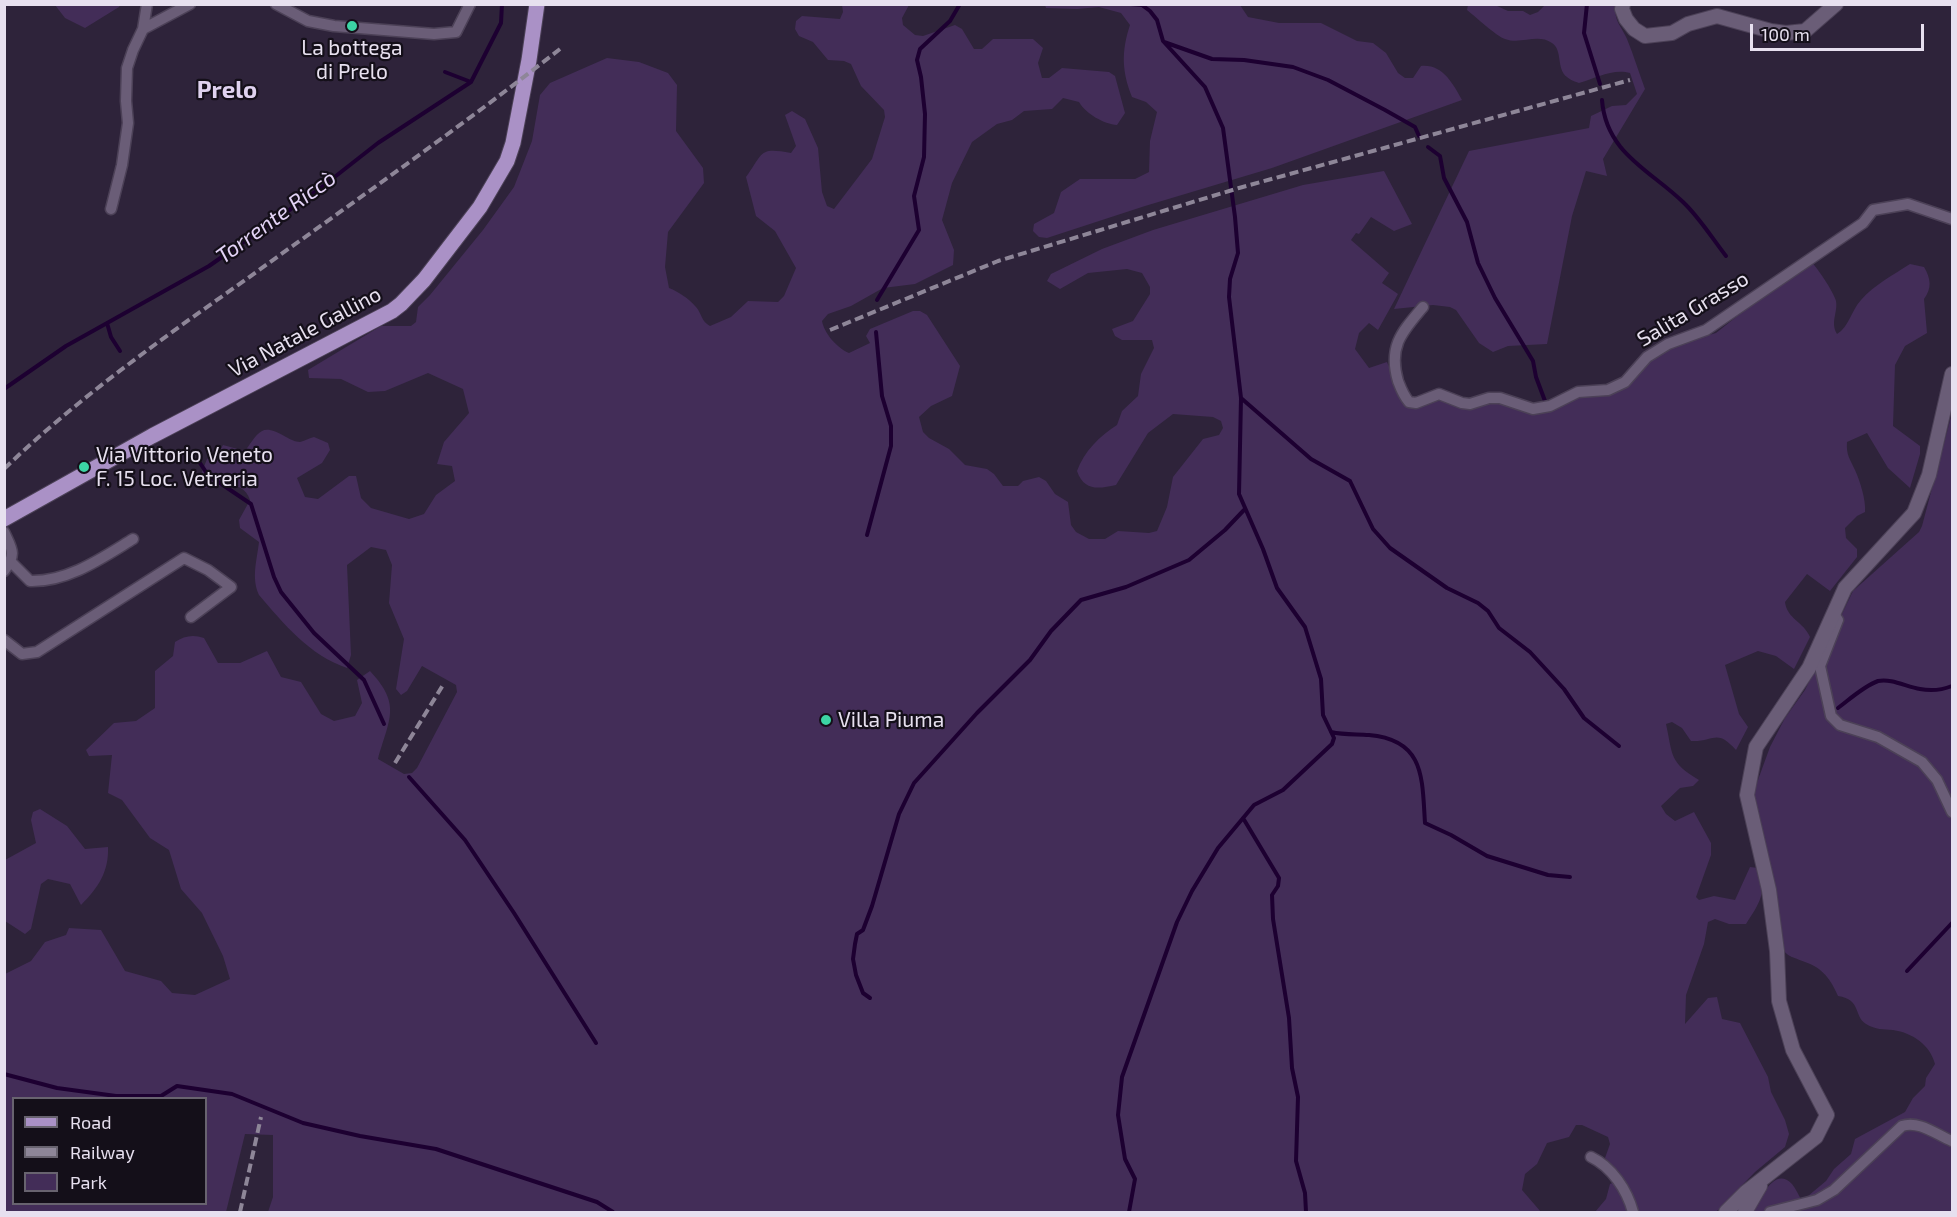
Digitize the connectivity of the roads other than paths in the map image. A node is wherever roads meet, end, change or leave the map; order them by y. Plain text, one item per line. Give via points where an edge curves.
1 (147, 4) edge
2 (190, 4) edge
3 (276, 4) edge
4 (470, 4) edge
5 (537, 4) edge
6 (1623, 4) edge
7 (1836, 4) edge
8 (143, 29) junction
9 (111, 209) dead end
10 (1953, 219) edge
11 (1423, 307) dead end
12 (1953, 374) edge
13 (4, 519) edge
14 (4, 532) edge
15 (133, 539) dead end
16 (8, 567) edge
17 (1833, 614) junction
18 (191, 616) dead end
19 (4, 640) edge
20 (1953, 812) edge
21 (1953, 1141) edge
22 (1591, 1157) dead end
23 (1766, 1177) junction
24 (1633, 1212) edge
25 (1726, 1212) edge
26 (1745, 1212) edge
27 (1770, 1212) edge

1 - 8 street
2 - 8 street
3 - 4 street via 308,21 334,26 434,34 456,32
5 - 13 main road, Via Natale Gallino via 507,161 480,207 410,296 392,311 152,436
6 - 7 street via 1626,19 1645,36 1672,33 1717,16 1771,31 1805,31
8 - 9 street via 127,68 128,123
10 - 11 street, Salita Grasso via 1908,204 1873,210 1863,223 1706,330 1668,344 1647,357 1624,382 1608,390 1578,392 1550,406 1533,409 1500,398 1470,404 1439,394 1409,402 1403,395 1393,360 1403,331
12 - 17 street via 1929,475 1914,513 1845,588
14 - 16 street via 13,552
15 - 16 street via 93,564 48,582 30,582
17 - 20 street via 1838,620 1821,666 1834,722 1878,737 1922,762 1937,780
17 - 23 street via 1809,668 1756,747 1747,795 1769,890 1779,1001 1793,1050 1827,1115 1816,1137
18 - 19 street via 231,587 184,558 37,652 22,654
21 - 27 street via 1923,1127 1902,1126 1834,1190 1817,1200
22 - 24 street via 1604,1163 1617,1180
23 - 25 street
23 - 26 street

